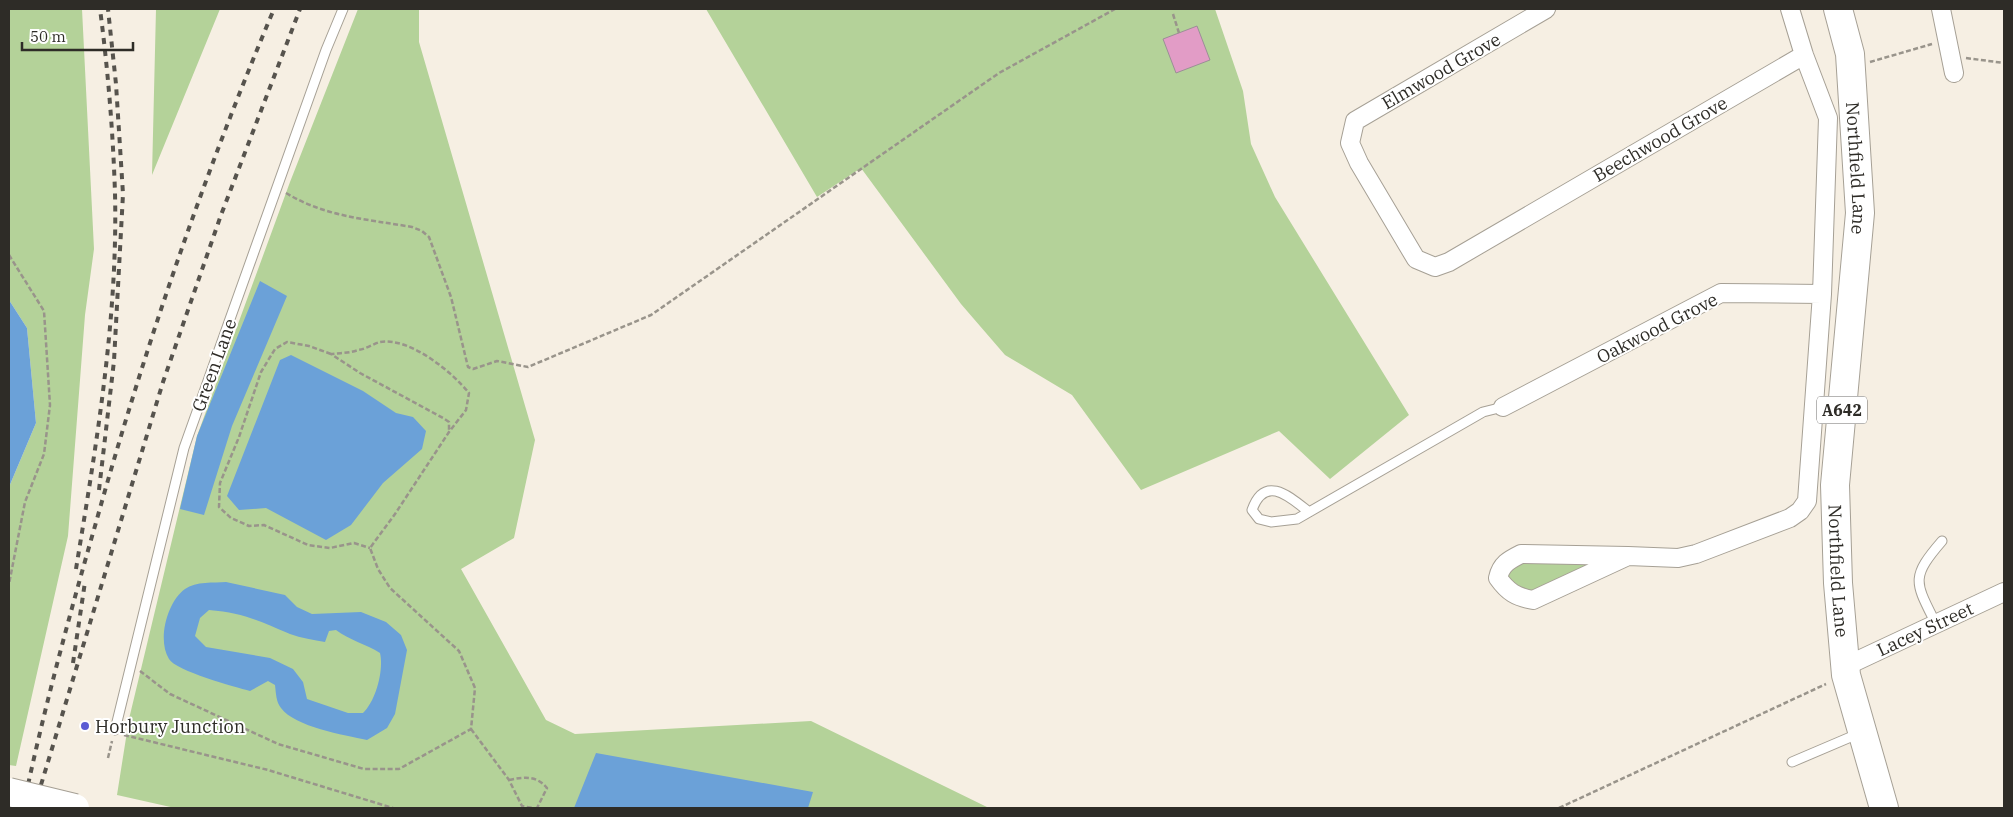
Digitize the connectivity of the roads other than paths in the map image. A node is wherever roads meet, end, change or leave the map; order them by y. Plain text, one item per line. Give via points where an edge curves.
1 (343, 9) edge
2 (1546, 9) edge
3 (1790, 9) edge
4 (1838, 9) edge
5 (1941, 9) edge
6 (1804, 55) junction
7 (1954, 74) dead end
8 (1350, 143) joint
9 (1822, 294) junction
10 (1819, 330) junction
11 (1848, 330) junction
12 (1504, 407) joint
13 (1309, 512) junction
14 (1942, 540) dead end
15 (1628, 556) junction
16 (2004, 592) edge
17 (1936, 624) junction
18 (1846, 670) junction
19 (115, 730) road end
20 (1862, 732) junction
21 (1792, 762) dead end
22 (9, 792) edge
23 (76, 808) edge
24 (1884, 808) edge

1 - 19 lane, Green Lane via 184,448
2 - 8 street, Elmwood Grove via 1355,121
3 - 6 street, Northfield Lane
4 - 11 highway, Northfield Lane / A642 via 1850,54 1860,213
5 - 7 street
6 - 8 street, Beechwood Grove via 1449,262 1436,266 1416,259
6 - 9 street, Northfield Lane via 1828,118
9 - 10 street, Northfield Lane
9 - 12 street, Oakwood Grove via 1721,293
10 - 11 street
10 - 15 street, Northfield Lane via 1809,486 1807,501 1800,511 1696,554 1678,558
11 - 18 highway, Northfield Lane / A642 via 1836,485 1838,583
12 - 13 lane via 1483,412
13 - 13 lane via 1297,519 1271,522 1259,519 1252,510 1265,493 1280,490
14 - 17 lane via 1920,567 1918,580 1919,590
15 - 15 street via 1533,600 1518,598 1498,578 1500,568 1521,554
16 - 17 street, Lacey Street
17 - 18 street, Lacey Street
18 - 20 highway, Northfield Lane / A642
20 - 21 lane
20 - 24 highway, Northfield Lane / A642
22 - 23 highway, bridge

